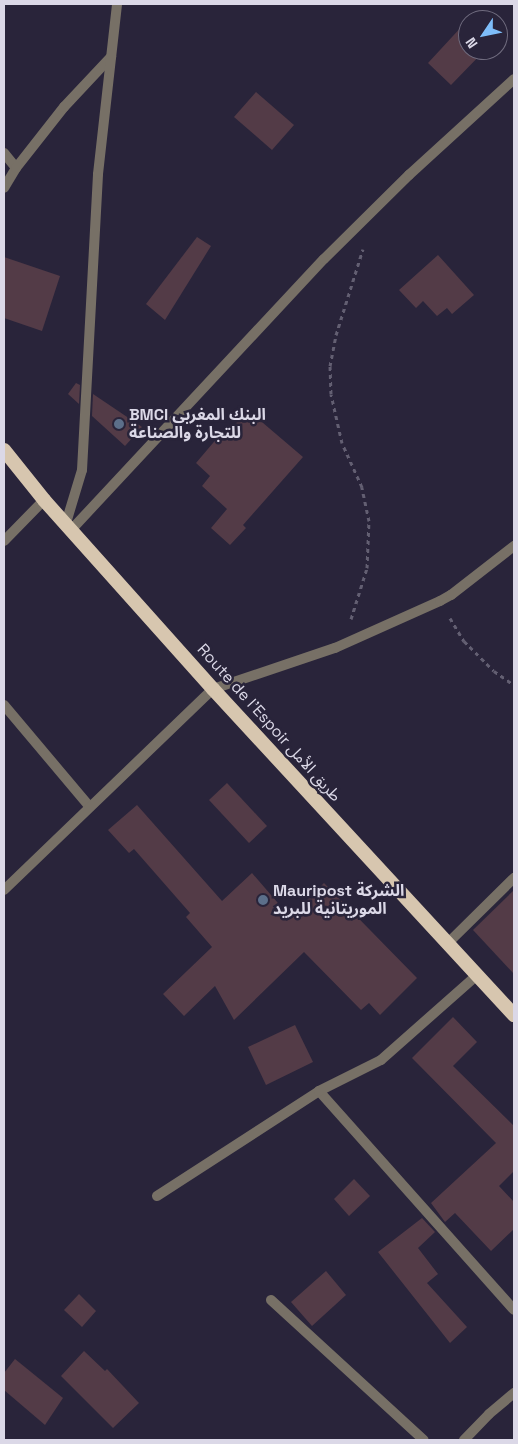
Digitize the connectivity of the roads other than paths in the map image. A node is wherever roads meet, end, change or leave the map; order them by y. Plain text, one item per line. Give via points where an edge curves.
1 (117, 4) edge
2 (111, 57) junction
3 (514, 79) edge
4 (4, 152) edge
5 (16, 168) junction
6 (4, 188) edge
7 (4, 450) edge
8 (44, 500) junction
9 (69, 526) junction
10 (4, 541) edge
11 (514, 546) edge
12 (213, 688) junction
13 (4, 705) edge
14 (90, 807) junction
15 (514, 878) edge
16 (4, 890) edge
17 (448, 944) junction
18 (477, 975) junction
19 (514, 1015) edge
20 (319, 1091) junction
21 (157, 1196) dead end
22 (271, 1300) dead end
23 (514, 1310) edge
24 (514, 1393) edge
25 (424, 1440) edge
26 (464, 1440) edge

1 - 2 street
2 - 5 street via 64,107
2 - 9 street via 98,174 82,470
3 - 9 street via 409,174 324,258
4 - 5 street
5 - 6 street
7 - 8 highway, Route de l’Espoir طريق الأمل
8 - 9 highway, Route de l’Espoir طريق الأمل
8 - 10 street
9 - 12 highway, Route de l’Espoir طريق الأمل
11 - 12 street via 440,601 341,645
12 - 14 street
12 - 17 highway, Route de l’Espoir طريق الأمل
13 - 14 street
14 - 16 street
15 - 17 street
17 - 18 highway, Route de l’Espoir طريق الأمل
18 - 19 highway, Route de l’Espoir طريق الأمل
18 - 20 street via 381,1060
20 - 21 street
20 - 23 street
22 - 25 street
24 - 26 street via 488,1414

